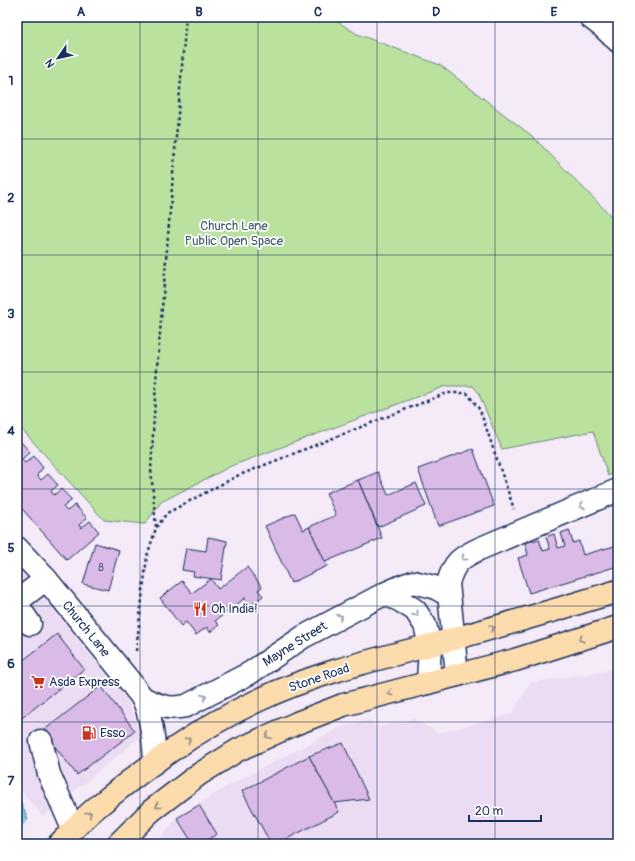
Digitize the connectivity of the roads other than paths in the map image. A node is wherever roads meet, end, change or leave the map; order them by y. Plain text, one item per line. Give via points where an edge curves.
1 (590, 17) edge
2 (618, 41) edge
3 (618, 490) edge
4 (17, 548) edge
5 (46, 579) junction
6 (618, 591) edge
7 (384, 594) junction
8 (448, 595) junction
9 (30, 624) dead end
10 (618, 627) edge
11 (454, 638) junction
12 (430, 645) junction
13 (457, 675) junction
14 (428, 683) junction
15 (137, 691) junction
16 (41, 741) dead end
17 (156, 762) junction
18 (65, 838) edge
19 (118, 844) edge

1 - 2 street
3 -> 8 street via 463,557 451,573
4 - 5 street, Church Lane
5 - 9 street via 20,599 18,606
5 - 15 street, Church Lane
11 -> 6 highway, Stone Road
7 - 8 street, Mayne Street via 413,582 434,587
7 -> 12 street via 415,610 425,625
15 -> 7 street, Mayne Street via 161,706 186,706 250,673 303,637
8 - 11 street
10 -> 13 highway via 515,660
11 - 12 highway, Stone Road
11 - 13 street
12 - 14 street
17 -> 12 highway, Stone Road via 206,729 258,700 303,682
13 - 14 highway
14 -> 19 highway via 343,705 238,750 198,775 151,811
15 - 17 street, Church Lane via 149,718
16 - 18 street
18 -> 17 highway, Stone Road via 96,808

